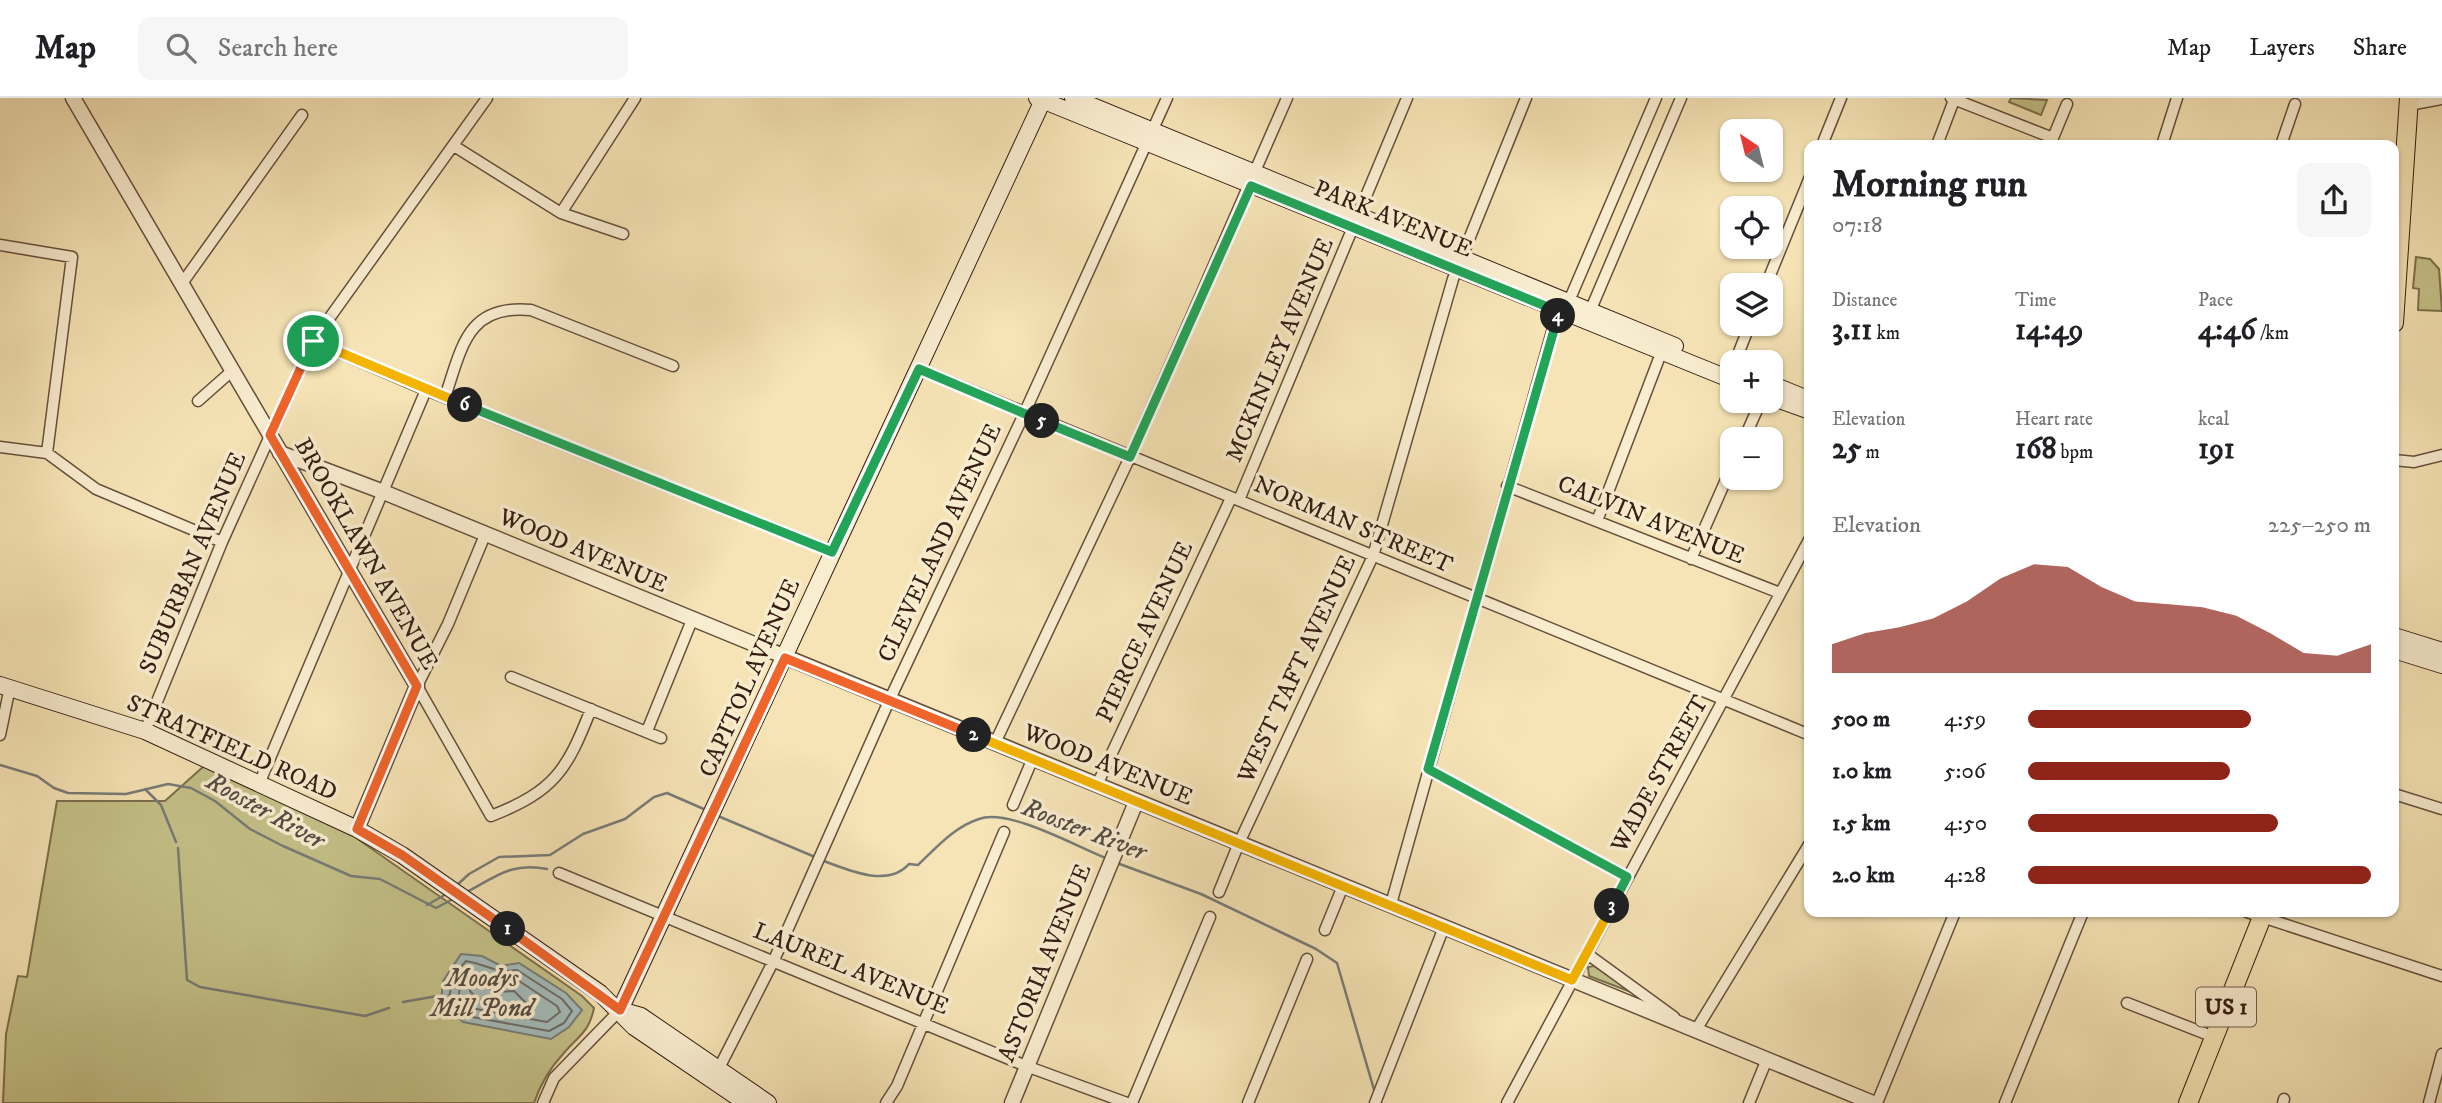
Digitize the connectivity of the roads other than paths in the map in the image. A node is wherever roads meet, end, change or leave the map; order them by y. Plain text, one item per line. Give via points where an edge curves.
1 (73, 98) edge
2 (487, 98) edge
3 (635, 98) edge
4 (1073, 98) edge
5 (1167, 98) edge
6 (1287, 98) edge
7 (1407, 98) edge
8 (1526, 98) edge
9 (1656, 98) edge
10 (1681, 98) edge
11 (1841, 98) edge
12 (2177, 98) edge
13 (1041, 99) edge
14 (1952, 99) edge
15 (2442, 99) edge
16 (2409, 102) edge
17 (2067, 104) dead end
18 (2295, 104) dead end
19 (302, 115) dead end
20 (1151, 138) junction
21 (1824, 140) edge
22 (1939, 140) edge
23 (2047, 140) edge
24 (2053, 140) edge
25 (2164, 140) edge
26 (2283, 140) edge
27 (454, 146) junction
28 (1253, 181) junction
29 (1804, 192) edge
30 (561, 213) junction
31 (1357, 223) junction
32 (623, 234) dead end
33 (0, 245) edge
34 (2399, 249) edge
35 (1459, 264) junction
36 (1771, 273) edge
37 (183, 282) junction
38 (1564, 307) junction
39 (1588, 316) junction
40 (313, 341) junction
41 (1663, 347) junction
42 (673, 366) dead end
43 (1720, 368) edge
44 (919, 369) junction
45 (233, 370) junction
46 (1783, 389) edge
47 (426, 390) junction
48 (445, 397) junction
49 (1804, 398) edge
50 (198, 401) dead end
51 (1783, 401) edge
52 (1804, 409) edge
53 (1024, 414) junction
54 (270, 435) junction
55 (0, 447) edge
56 (47, 453) junction
57 (280, 453) junction
58 (2442, 455) edge
59 (1130, 457) junction
60 (2399, 460) edge
61 (1507, 486) junction
62 (1721, 490) edge
63 (381, 491) junction
64 (1235, 499) junction
65 (1597, 520) junction
66 (485, 535) junction
67 (222, 542) junction
68 (1804, 549) edge
69 (832, 552) junction
70 (1373, 556) junction
71 (1691, 559) junction
72 (348, 569) junction
73 (1780, 593) junction
74 (1475, 598) junction
75 (692, 620) junction
76 (2399, 638) edge
77 (2442, 651) edge
78 (2399, 652) edge
79 (785, 658) junction
80 (2442, 666) edge
81 (511, 677) dead end
82 (5, 686) edge
83 (417, 686) junction
84 (1725, 699) junction
85 (889, 702) junction
86 (591, 709) junction
87 (145, 731) junction
88 (647, 732) junction
89 (1804, 732) edge
90 (0, 736) edge
91 (661, 738) dead end
92 (995, 743) junction
93 (1033, 758) junction
94 (1428, 769) junction
95 (259, 784) junction
96 (1097, 785) junction
97 (2399, 796) edge
98 (1136, 802) junction
99 (1013, 804) dead end
100 (2442, 810) edge
101 (357, 829) junction
102 (1004, 832) dead end
103 (1239, 843) junction
104 (1804, 852) edge
105 (559, 873) dead end
106 (1627, 877) junction
107 (1343, 886) junction
108 (1219, 892) dead end
109 (1391, 904) junction
110 (666, 917) junction
111 (1210, 917) dead end
112 (1953, 917) edge
113 (2081, 917) edge
114 (2263, 917) edge
115 (2263, 917) edge
116 (2270, 917) edge
117 (1444, 927) junction
118 (1325, 930) dead end
119 (1587, 953) junction
120 (1307, 959) dead end
121 (774, 960) junction
122 (2442, 976) edge
123 (1572, 980) junction
124 (2127, 1003) dead end
125 (620, 1010) junction
126 (923, 1022) junction
127 (1690, 1028) junction
128 (2214, 1037) junction
129 (2442, 1054) edge
130 (1767, 1059) junction
131 (1026, 1066) junction
132 (715, 1075) junction
133 (543, 1103) edge
134 (746, 1103) edge
135 (768, 1103) edge
136 (886, 1103) edge
137 (1012, 1103) edge
138 (1127, 1103) edge
139 (1132, 1103) edge
140 (1248, 1103) edge
141 (1375, 1103) edge
142 (1507, 1103) edge
143 (1749, 1103) edge
144 (1875, 1103) edge
145 (2005, 1103) edge
146 (2188, 1103) edge
147 (2202, 1103) edge
148 (2429, 1103) edge

1 - 37 street, BROOKLAWN AVENUE
2 - 27 street, SUBURBAN AVENUE
3 - 30 street
4 - 20 main road, PARK AVENUE
5 - 20 street, CLEVELAND AVENUE
6 - 28 street
7 - 31 street, MCKINLEY AVENUE
8 - 35 street, WEST TAFT AVENUE
9 - 38 street
10 - 39 street
11 - 21 street
12 - 25 street
13 - 20 main road, PARK AVENUE
13 - 44 main road, CAPITOL AVENUE
14 - 22 street
14 - 23 street
15 - 16 street
16 - 34 main road
17 - 24 street
18 - 26 street
19 - 37 street
20 - 28 main road, PARK AVENUE
20 - 53 street, CLEVELAND AVENUE
27 - 30 street
27 - 40 street, SUBURBAN AVENUE
28 - 31 main road, PARK AVENUE
28 - 59 street
29 - 36 street
30 - 32 street
31 - 35 main road, PARK AVENUE
31 - 64 street, MCKINLEY AVENUE
33 - 56 street via 72,257
35 - 38 main road, PARK AVENUE
35 - 70 street, WEST TAFT AVENUE
37 - 45 street, BROOKLAWN AVENUE
38 - 39 main road, PARK AVENUE
38 - 61 street
39 - 41 main road, PARK AVENUE
40 - 47 street
40 - 54 street, SUBURBAN AVENUE
41 - 43 main road, PARK AVENUE
41 - 65 street
42 - 48 street via 531,310 510,308 488,314 472,329
44 - 53 street, NORMAN STREET
44 - 69 main road, CAPITOL AVENUE
45 - 50 street
45 - 54 street, BROOKLAWN AVENUE
46 - 49 main road
47 - 48 street
47 - 63 street
48 - 69 street
51 - 52 main road
53 - 59 street, NORMAN STREET
53 - 85 street, CLEVELAND AVENUE
54 - 57 street, BROOKLAWN AVENUE
54 - 67 street, SUBURBAN AVENUE
55 - 56 street
56 - 67 street via 96,489
57 - 63 street, WOOD AVENUE
57 - 72 street, BROOKLAWN AVENUE
58 - 60 street
59 - 64 street, NORMAN STREET
59 - 92 street
61 - 65 street, CALVIN AVENUE
61 - 74 street
62 - 71 street
63 - 66 street, WOOD AVENUE
63 - 72 street
64 - 70 street, NORMAN STREET
64 - 96 street, PIERCE AVENUE
65 - 71 street, CALVIN AVENUE
66 - 75 street, WOOD AVENUE
66 - 83 street
67 - 87 street, SUBURBAN AVENUE
68 - 73 street, WADE STREET
69 - 79 main road, CAPITOL AVENUE
70 - 74 street, NORMAN STREET
70 - 103 street, WEST TAFT AVENUE
71 - 73 street, CALVIN AVENUE
72 - 83 street, BROOKLAWN AVENUE
72 - 95 street
73 - 84 street, WADE STREET
74 - 84 street, NORMAN STREET
74 - 94 street
75 - 79 street, WOOD AVENUE
75 - 88 street
76 - 77 main road
78 - 80 main road
79 - 85 street, WOOD AVENUE
79 - 110 main road, CAPITOL AVENUE
81 - 86 street
82 - 87 main road, STRATFIELD ROAD
82 - 90 street
83 - 86 street, BROOKLAWN AVENUE via 491,816 544,790 571,759
83 - 101 street
84 - 89 street, NORMAN STREET
84 - 106 street, WADE STREET
85 - 92 street, WOOD AVENUE
85 - 121 street, CLEVELAND AVENUE
86 - 88 street
87 - 95 main road, STRATFIELD ROAD
88 - 91 street
92 - 93 street, WOOD AVENUE
93 - 96 street, WOOD AVENUE
93 - 99 street
94 - 106 street
94 - 109 street
95 - 101 main road, STRATFIELD ROAD
96 - 98 street, WOOD AVENUE
97 - 100 street
98 - 103 street, WOOD AVENUE
98 - 131 street, ASTORIA AVENUE
101 - 125 main road, STRATFIELD ROAD via 443,883
102 - 126 street
103 - 107 street, WOOD AVENUE
103 - 108 street, WEST TAFT AVENUE
104 - 127 street
105 - 110 street, LAUREL AVENUE
106 - 119 street, WADE STREET
107 - 109 street, WOOD AVENUE
107 - 118 street
109 - 117 street, WOOD AVENUE
110 - 121 street, LAUREL AVENUE
110 - 125 main road, CAPITOL AVENUE
111 - 139 street
112 - 144 street
113 - 145 street
114 - 128 main road, US 1
115 - 147 main road, US 1
116 - 122 street
117 - 123 street, WOOD AVENUE
117 - 141 street
119 - 123 street, WADE STREET
119 - 127 street, WOOD AVENUE
120 - 140 street
121 - 126 street, LAUREL AVENUE
121 - 132 street, CLEVELAND AVENUE
123 - 127 street, WOOD AVENUE
123 - 142 street, WADE STREET
124 - 128 street
125 - 132 main road via 634,1027
125 - 133 street via 561,1070
126 - 131 street, LAUREL AVENUE
126 - 136 street
127 - 130 street, WOOD AVENUE
128 - 146 main road, US 1
129 - 148 street
130 - 143 street
130 - 144 street, WOOD AVENUE
131 - 137 street, ASTORIA AVENUE
131 - 138 street, LAUREL AVENUE
132 - 134 main road
132 - 135 main road

